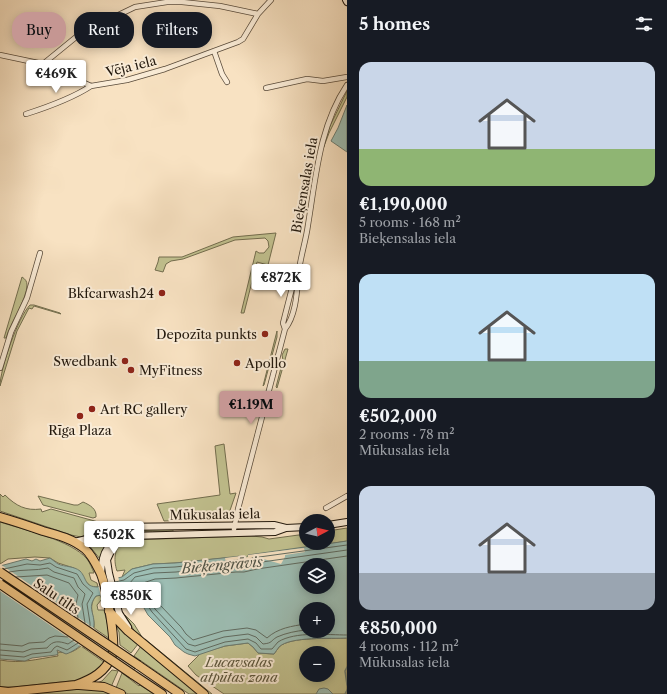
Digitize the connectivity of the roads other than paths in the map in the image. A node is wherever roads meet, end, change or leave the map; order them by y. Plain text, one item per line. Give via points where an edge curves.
1 (271, 0) edge
2 (258, 14) junction
3 (214, 51) junction
4 (0, 55) edge
5 (43, 64) junction
6 (347, 76) edge
7 (227, 82) dead end
8 (347, 85) edge
9 (91, 86) junction
10 (266, 88) dead end
11 (26, 114) dead end
12 (40, 253) dead end
13 (0, 368) edge
14 (347, 496) edge
15 (326, 508) dead end
16 (0, 516) edge
17 (347, 522) edge
18 (335, 524) edge
19 (234, 526) junction
20 (299, 527) edge
21 (286, 528) junction
22 (234, 533) junction
23 (74, 542) junction
24 (0, 572) edge
25 (105, 574) junction
26 (0, 584) edge
27 (111, 606) junction
28 (76, 685) junction
29 (1, 692) edge
30 (121, 694) edge
31 (162, 694) edge
32 (180, 694) edge
33 (204, 694) edge

1 - 2 street, Vēja iela
2 - 3 street, Vēja iela via 241,40
2 - 5 street via 182,2 135,7 81,33
3 - 7 street
3 - 9 street, Vēja iela via 127,80
4 - 5 street, Vēja iela
5 - 9 street, Vēja iela
6 - 10 street via 323,81 307,79
8 - 19 street, Bieķensalas iela via 328,123 320,148 296,298 289,324 285,329
9 - 11 street via 55,104
12 - 13 street via 27,298 11,332
14 - 15 street
16 - 23 highway, Mūkusalas iela
17 - 18 main road
19 - 21 main road, Mūkusalas iela via 274,525
19 - 22 street, Bieķensalas iela
19 - 23 main road, Mūkusalas iela via 115,527
20 - 21 main road, Mūkusalas iela
21 - 22 main road, Mūkusalas iela via 275,532
22 - 25 main road, Mūkusalas iela via 124,537 113,542 102,558
23 - 25 highway, Mūkusalas iela via 86,550
24 - 32 highway, Salu tilts, bridge
25 - 27 highway, Mūkusalas iela
26 - 31 highway, Salu tilts, bridge
27 - 28 highway, Mūkusalas iela via 113,653 110,660 100,673
27 - 33 highway via 133,636
28 - 29 highway, Mūkusalas iela
28 - 30 highway via 104,687

